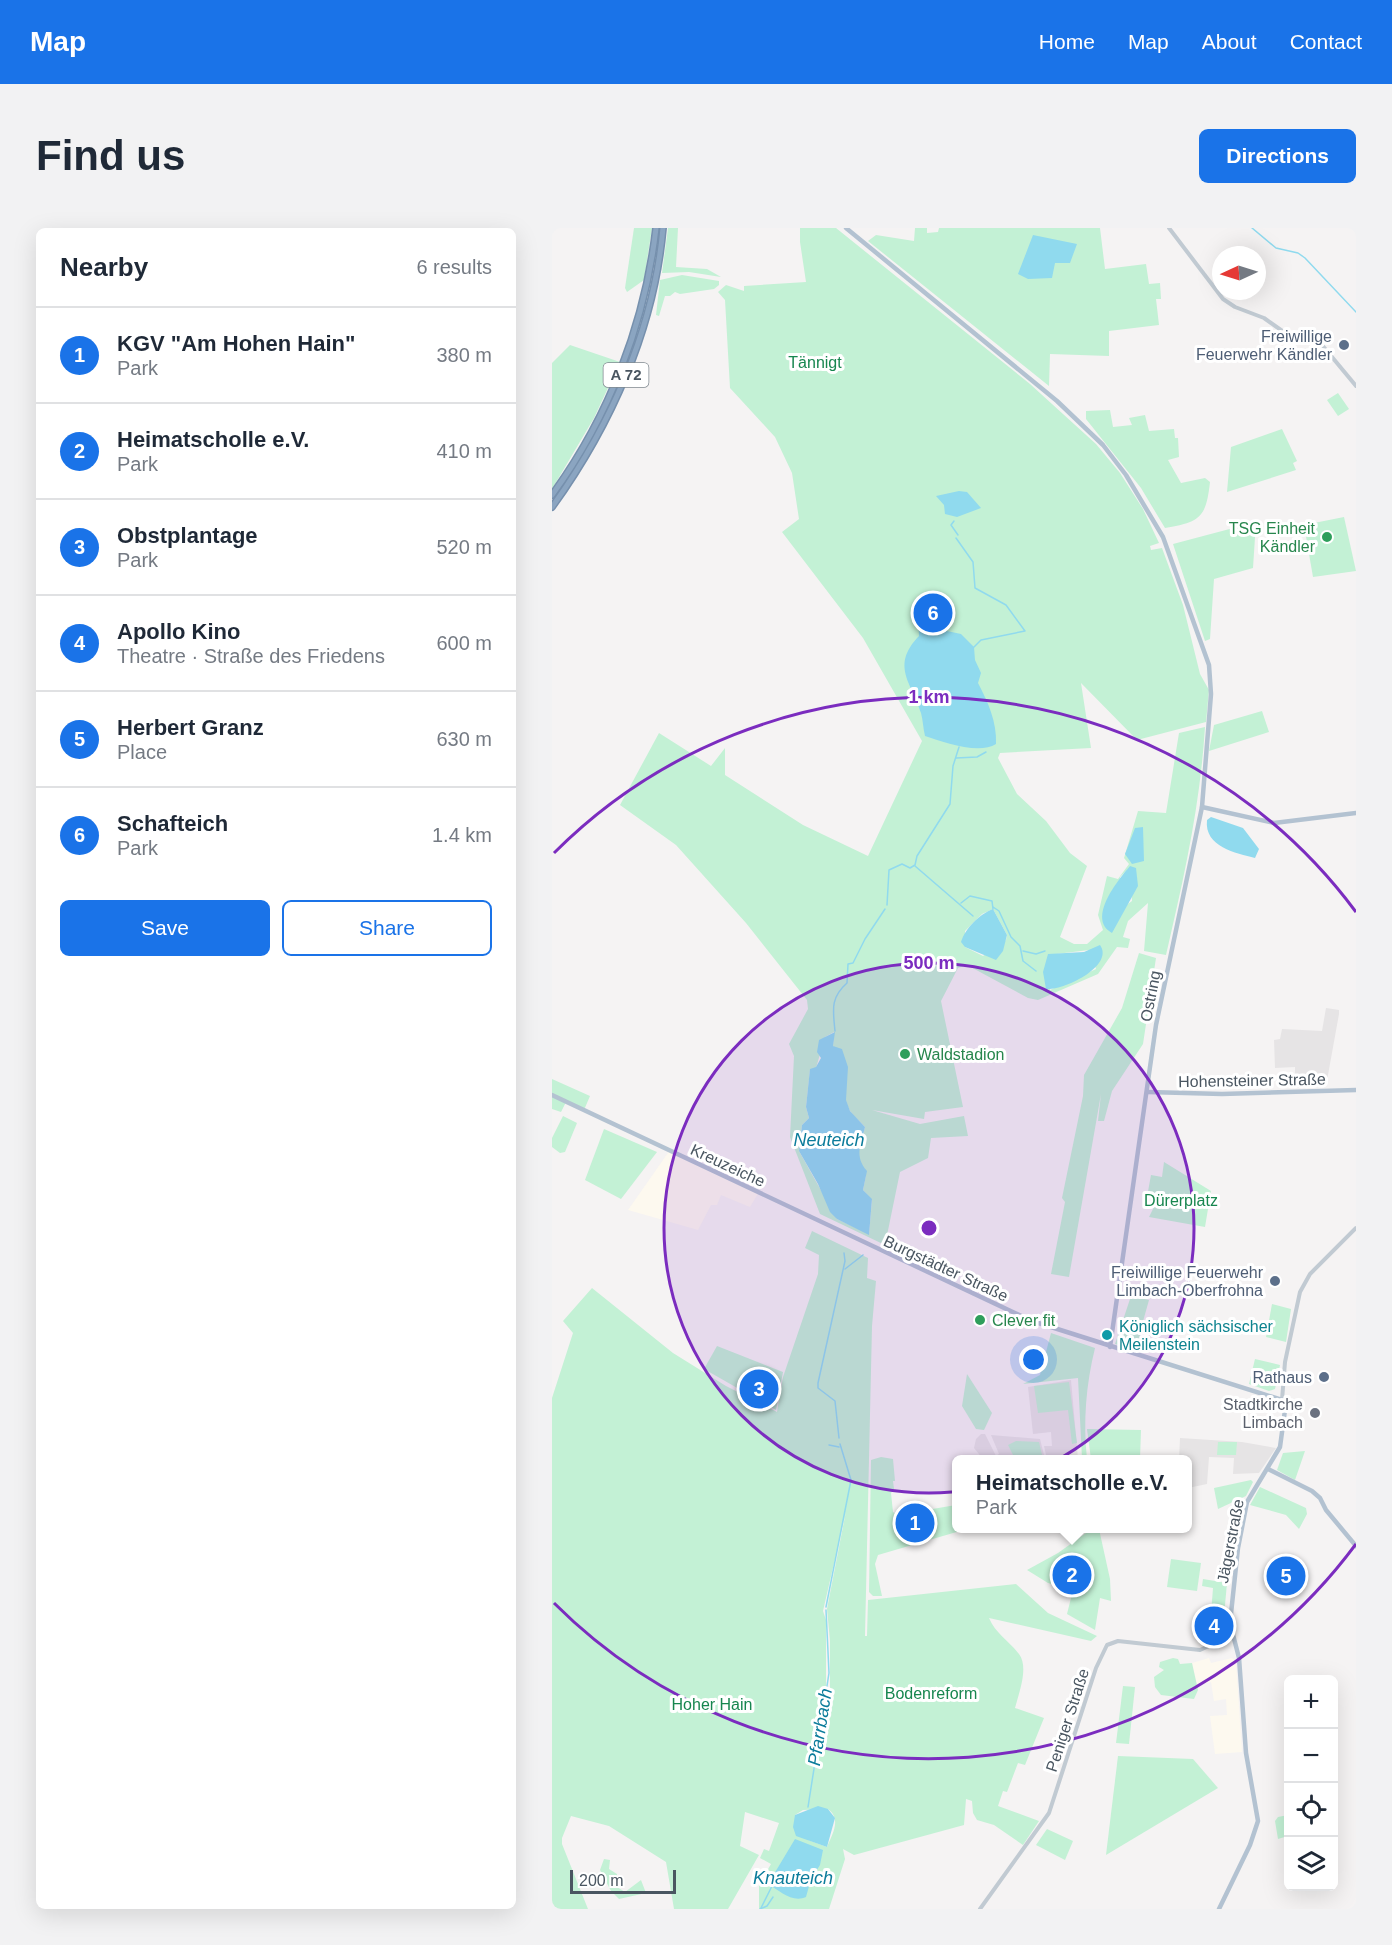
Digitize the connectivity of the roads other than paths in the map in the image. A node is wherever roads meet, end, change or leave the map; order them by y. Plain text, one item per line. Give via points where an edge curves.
1 (657, 228) edge
2 (663, 228) edge
3 (846, 228) edge
4 (1170, 228) edge
5 (1356, 386) edge
6 (552, 495) edge
7 (552, 507) edge
8 (1202, 807) junction
9 (1356, 813) edge
10 (1356, 1090) edge
11 (1148, 1092) junction
12 (552, 1095) edge
13 (776, 1201) joint
14 (1356, 1228) edge
15 (1110, 1347) junction
16 (1282, 1400) junction
17 (1268, 1469) junction
18 (1356, 1546) edge
19 (1231, 1636) junction
20 (980, 1909) edge
21 (1219, 1909) edge

1 - 6 highway, A 72 via 641,309 619,375 586,442
2 - 7 highway, A 72 via 650,300 625,379 592,446
3 - 8 main road, Ostring via 1083,424 1126,475 1168,546 1209,665 1211,694
4 - 5 street via 1223,299 1264,318 1295,340 1322,345
8 - 9 main road via 1274,823
8 - 11 main road, Ostring via 1160,1001
10 - 11 main road, Hohensteiner Straße
11 - 15 main road, Ostring
12 - 13 main road, Kreuzeiche
13 - 15 main road, Burgstädter Straße via 1032,1321
14 - 16 street via 1310,1274 1300,1292 1285,1362
15 - 16 main road, Burgstädter Straße
16 - 17 main road, Jägerstraße via 1282,1442
17 - 18 main road via 1320,1498
17 - 19 main road, Jägerstraße via 1247,1502 1238,1548
19 - 20 street, Peniger Straße via 1200,1650 1118,1641 1107,1645 1049,1813
19 - 21 main road, Jägerstraße via 1239,1658 1246,1753 1258,1816 1250,1845

